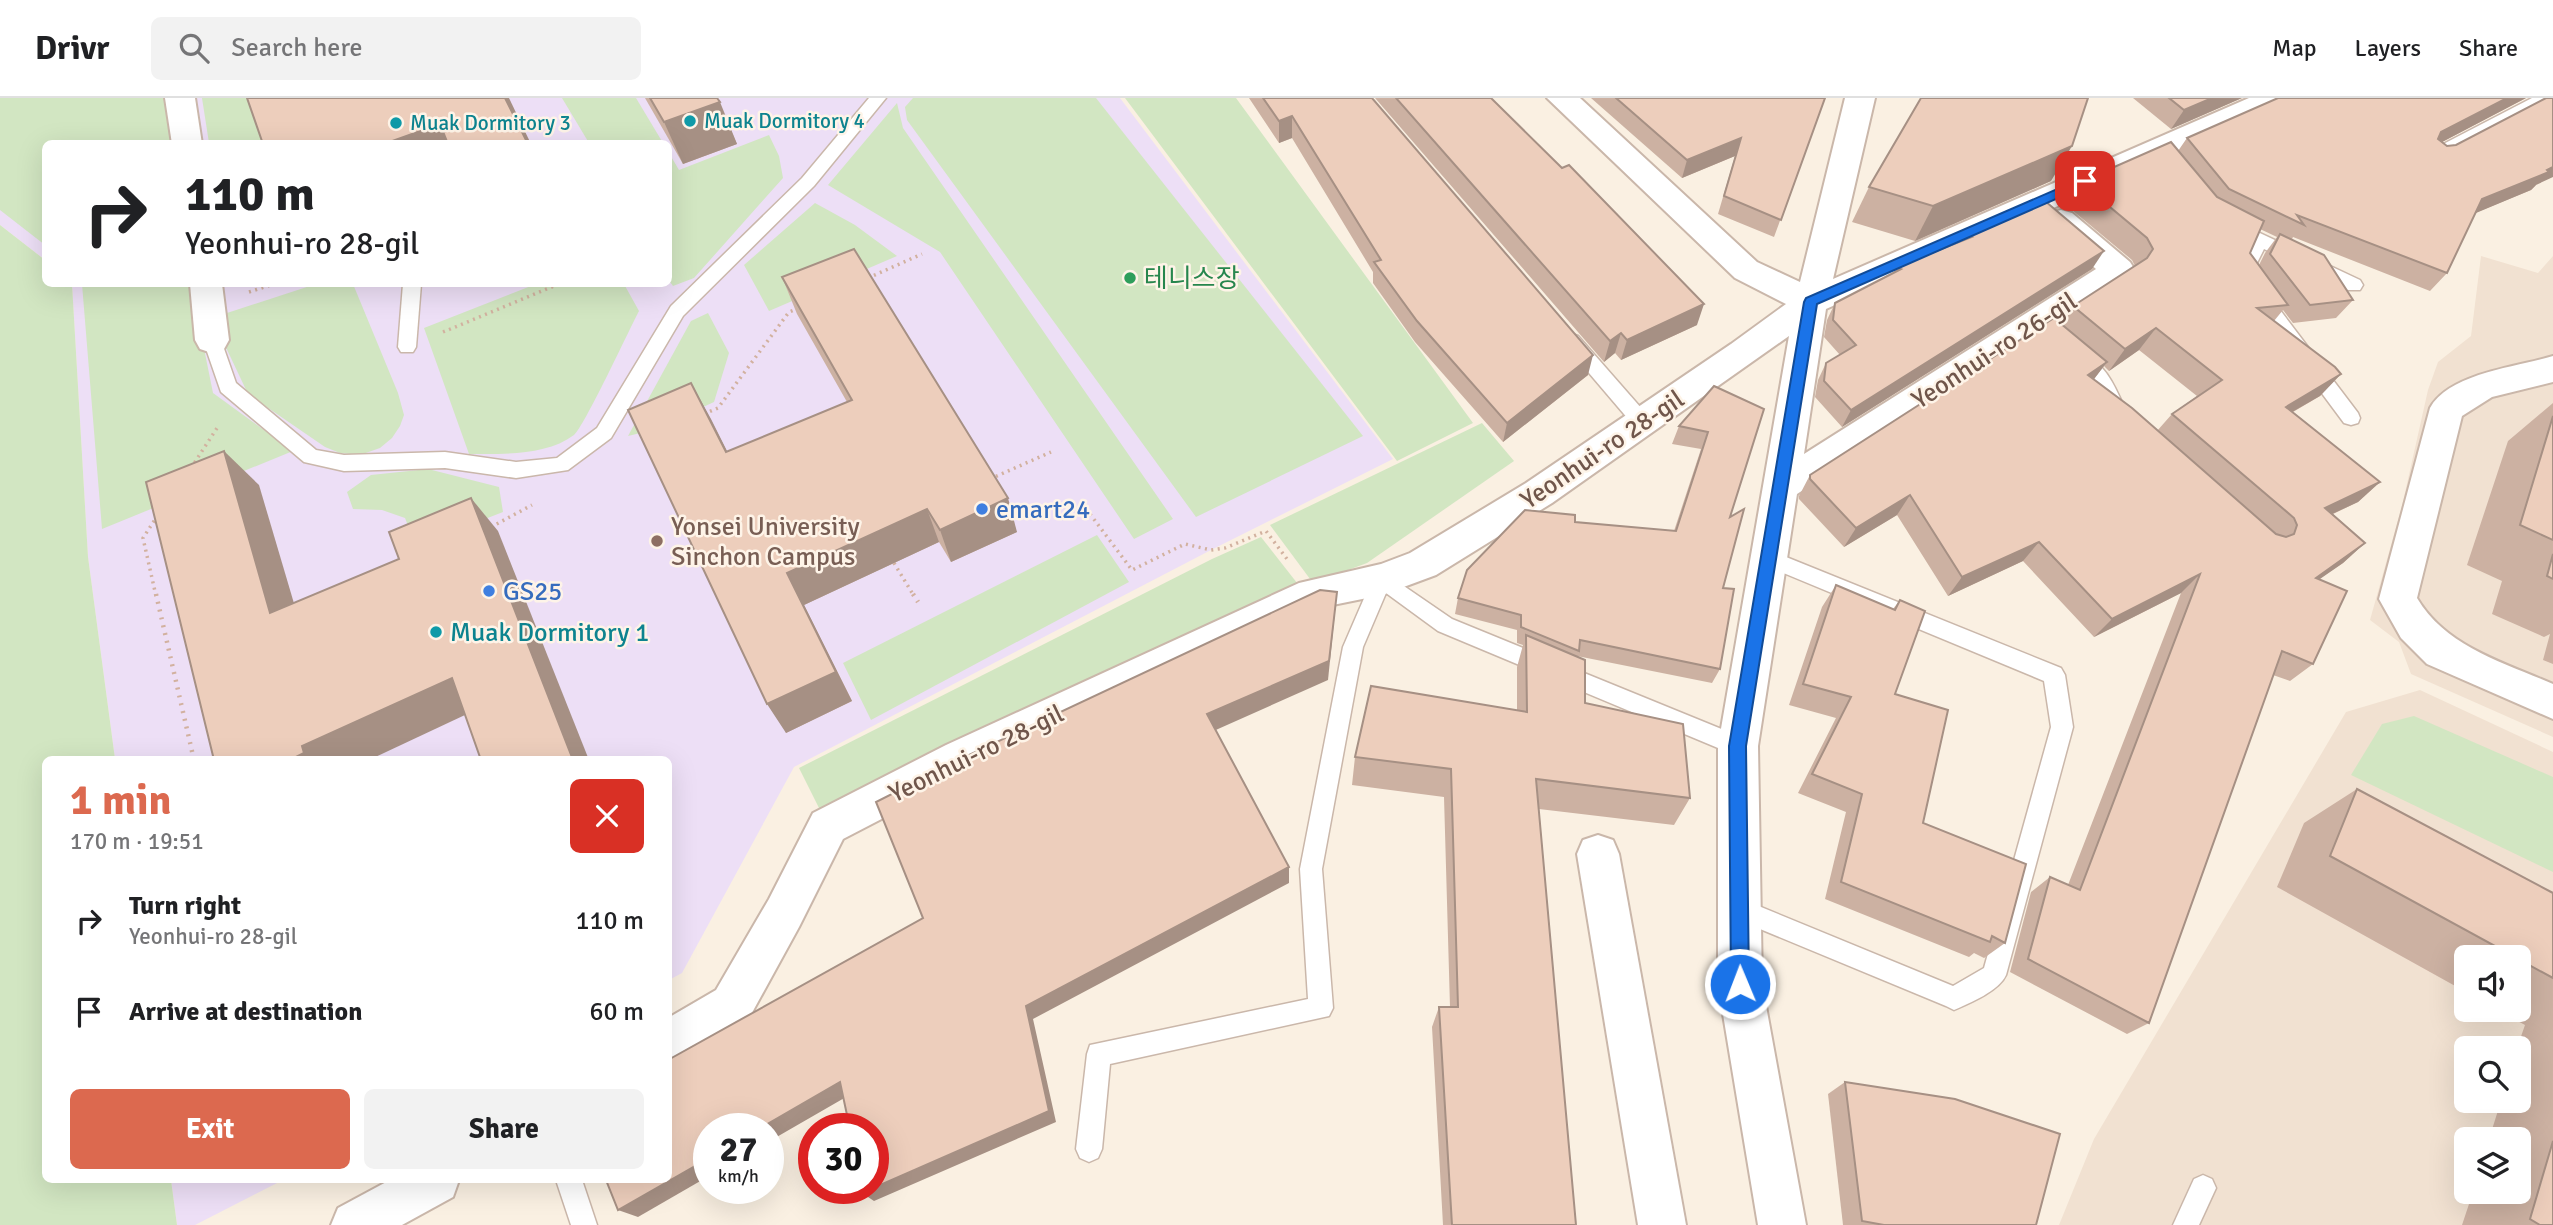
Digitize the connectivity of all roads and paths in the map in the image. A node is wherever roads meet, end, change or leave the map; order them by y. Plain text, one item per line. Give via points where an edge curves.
1 (180, 98) edge
2 (878, 98) edge
3 (1562, 98) edge
4 (1860, 98) edge
5 (2275, 98) edge
6 (2545, 98) edge
7 (186, 140) edge
8 (2432, 157) edge
9 (2038, 202) junction
10 (2218, 219) edge
11 (2260, 240) junction
12 (922, 254) dead end
13 (863, 280) edge
14 (2354, 285) dead end
15 (205, 287) edge
16 (412, 287) edge
17 (552, 287) edge
18 (1811, 302) junction
19 (807, 304) edge
20 (1561, 328) edge
21 (2052, 337) junction
22 (212, 340) joint
23 (407, 347) joint
24 (2553, 369) edge
25 (239, 396) junction
26 (696, 417) edge
27 (2351, 418) dead end
28 (1642, 422) junction
29 (2132, 430) edge
30 (1051, 452) dead end
31 (187, 472) edge
32 (986, 480) edge
33 (1780, 487) junction
34 (165, 505) edge
35 (1090, 513) dead end
36 (499, 524) dead end
37 (487, 528) dead end
38 (1769, 558) junction
39 (894, 563) edge
40 (1382, 579) junction
41 (1312, 594) junction
42 (918, 602) dead end
43 (2553, 702) edge
44 (1738, 746) junction
45 (193, 756) edge
46 (1598, 854) dead end
47 (1739, 909) junction
48 (672, 1042) edge
49 (1088, 1149) dead end
50 (431, 1183) edge
51 (570, 1183) edge
52 (2203, 1188) dead end
53 (355, 1225) edge
54 (584, 1225) edge
55 (1662, 1225) edge
56 (1782, 1225) edge
57 (2186, 1225) edge

1 - 7 street
2 - 25 lane via 808,182 677,311 604,433 561,465 516,470 444,460 344,464 311,457
3 - 18 street via 1746,270
4 - 18 street
5 - 9 street, Yeonhui-ro 28-gil via 2160,156
6 - 8 lane
9 - 18 street, Yeonhui-ro 28-gil
9 - 21 street, Yeonhui-ro 26-gil via 2119,270
10 - 11 lane
11 - 14 lane
11 - 27 lane via 2243,274
12 - 13 path
15 - 22 street
16 - 23 lane
17 - 23 path
18 - 28 street, Yeonhui-ro 28-gil
18 - 33 street
19 - 26 path via 789,312 718,408
20 - 28 lane
21 - 29 lane via 2103,380 2122,421
21 - 33 street, Yeonhui-ro 26-gil
22 - 25 lane via 228,387
24 - 43 street via 2484,386 2447,408 2398,599 2414,628 2441,652
25 - 31 path
28 - 40 street, Yeonhui-ro 28-gil via 1539,493 1423,564
30 - 32 path
33 - 38 street
34 - 45 path via 143,538
35 - 41 path via 1132,570 1185,544 1225,548 1266,531
36 - 37 path
38 - 44 street
38 - 47 lane via 2054,674 2062,727 1994,975 1954,998
39 - 42 path
40 - 41 street, Yeonhui-ro 28-gil
40 - 44 lane via 1445,625
40 - 49 lane via 1353,647 1311,869 1321,1008 1099,1054
41 - 48 street, Yeonhui-ro 28-gil via 960,758 828,826 732,1005
44 - 47 street
46 - 55 street
47 - 56 street via 1740,984
50 - 53 street
51 - 54 lane
52 - 57 lane

